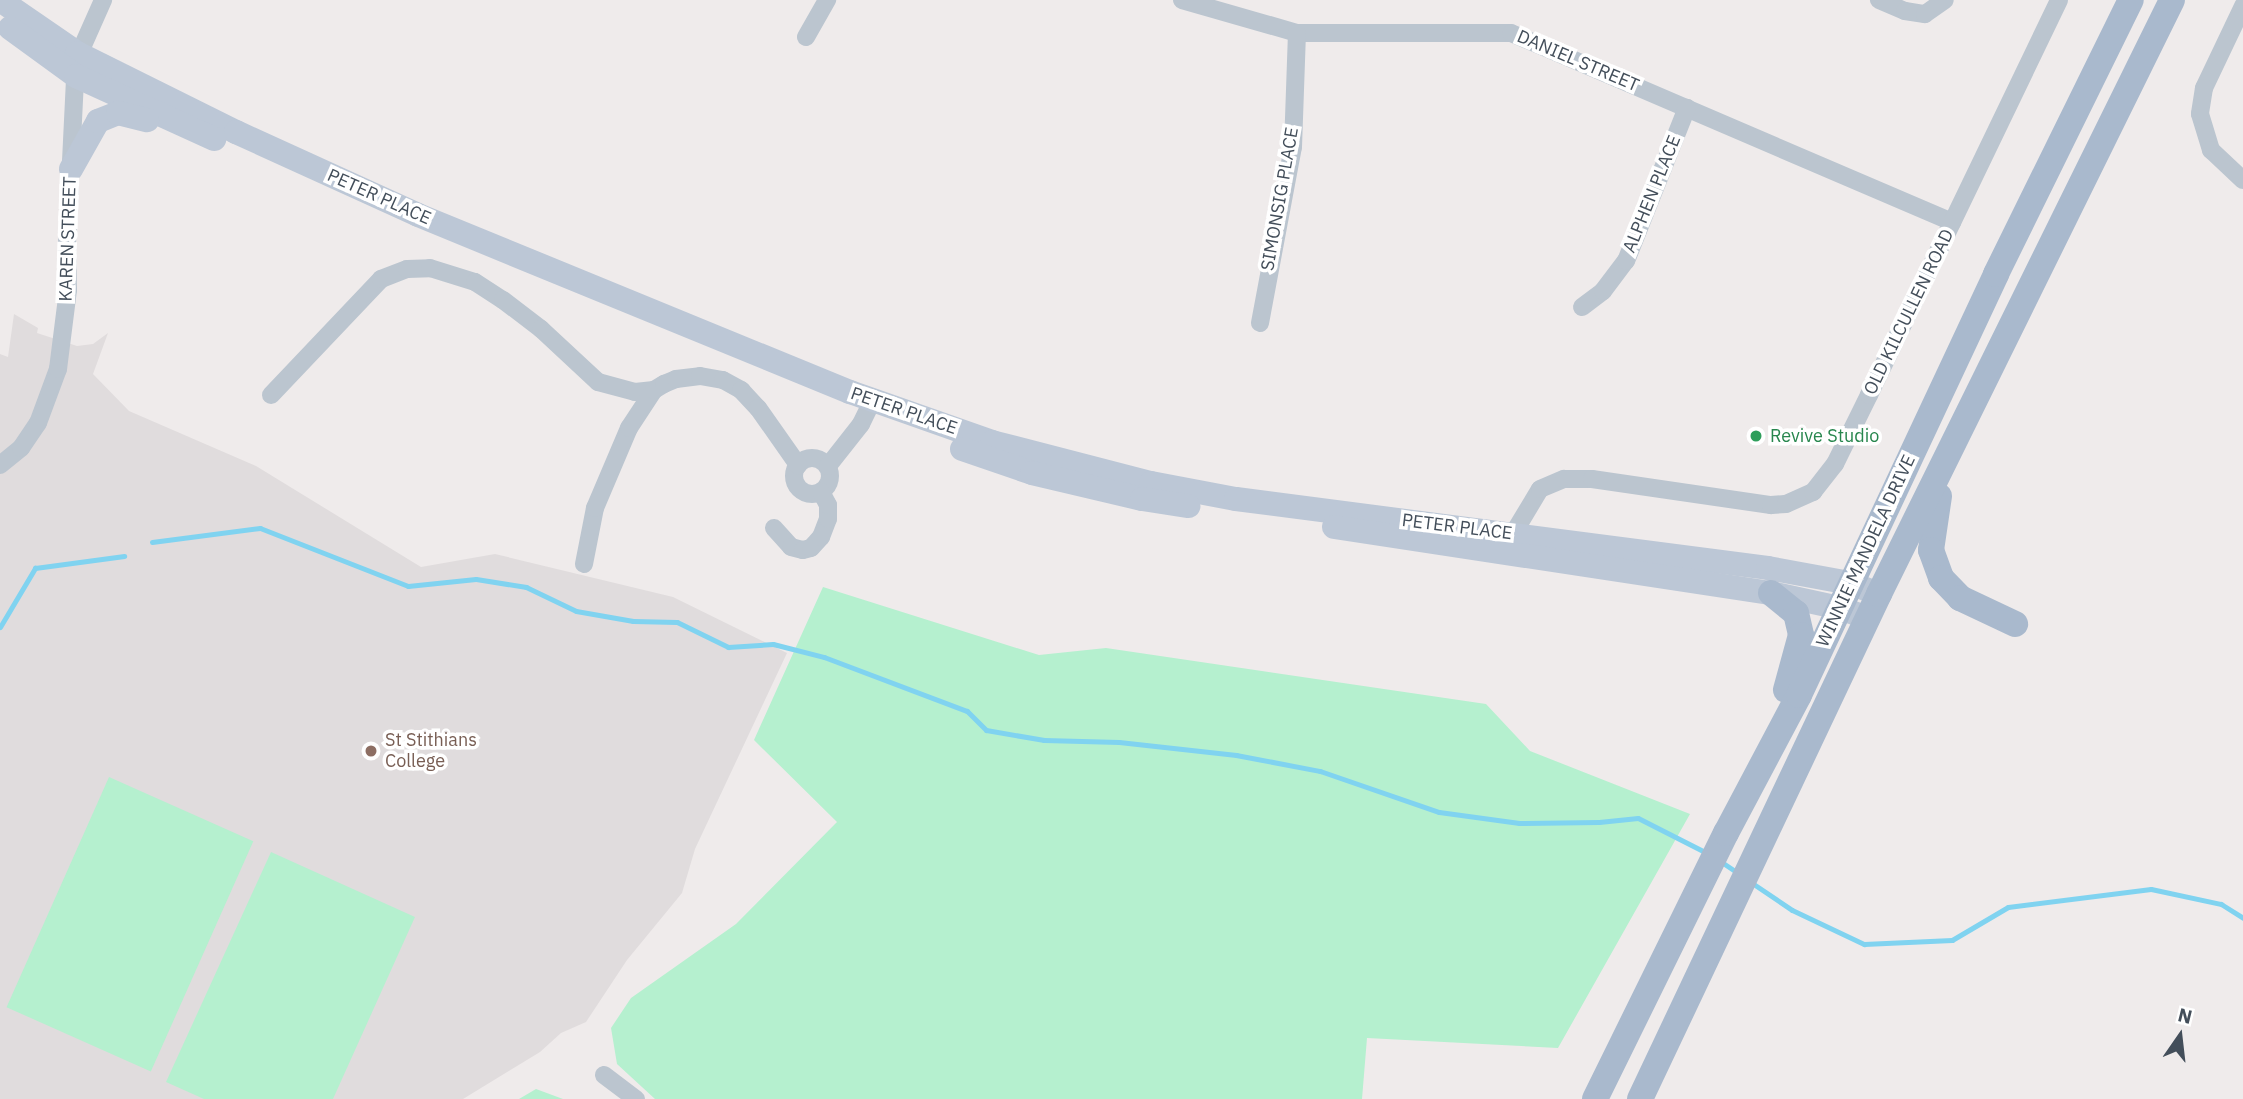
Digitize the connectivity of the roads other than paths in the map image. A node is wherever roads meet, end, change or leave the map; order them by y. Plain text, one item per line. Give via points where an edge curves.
1 (0, 0) edge
2 (103, 0) edge
3 (827, 0) edge
4 (1182, 0) edge
5 (1879, 0) edge
6 (1945, 0) edge
7 (2059, 0) edge
8 (2131, 0) edge
9 (2172, 0) edge
10 (2243, 6) edge
11 (0, 21) edge
12 (1297, 33) junction
13 (806, 37) dead end
14 (76, 64) junction
15 (1687, 108) junction
16 (222, 143) junction
17 (71, 169) junction
18 (2243, 180) edge
19 (1952, 222) junction
20 (1582, 307) dead end
21 (1260, 323) dead end
22 (610, 387) junction
23 (654, 390) junction
24 (271, 395) dead end
25 (869, 407) junction
26 (634, 419) junction
27 (0, 465) edge
28 (798, 465) junction
29 (828, 466) junction
30 (1944, 467) junction
31 (821, 492) junction
32 (774, 528) dead end
33 (1512, 544) junction
34 (584, 564) dead end
35 (1850, 583) junction
36 (1771, 593) junction
37 (1880, 594) junction
38 (1840, 608) junction
39 (1868, 618) junction
40 (2015, 624) dead end
41 (1761, 764) junction
42 (604, 1075) dead end
43 (636, 1099) edge
44 (1595, 1099) edge
45 (1640, 1099) edge

1 - 14 main road, PETER PLACE
2 - 14 street, KAREN STREET
3 - 13 street
4 - 12 street, DANIEL STREET
5 - 6 street via 1925,14
7 - 19 street, OLD KILCULLEN ROAD
8 - 35 main road, WINNIE MANDELA DRIVE
9 - 30 main road, WINNIE MANDELA DRIVE
10 - 18 street via 2204,88 2200,114 2211,150
11 - 14 main road, PETER PLACE
12 - 15 street, DANIEL STREET via 1511,33
12 - 21 street, SIMONSIG PLACE via 1293,147
14 - 16 main road, PETER PLACE
14 - 17 street, KAREN STREET
14 - 25 main road, PETER PLACE
15 - 19 street, DANIEL STREET
15 - 20 street, ALPHEN PLACE via 1626,261 1603,291
16 - 17 main road via 118,113 108,115 91,130
16 - 25 main road, PETER PLACE
17 - 27 street, KAREN STREET via 68,290 58,369 38,424
19 - 33 street, OLD KILCULLEN ROAD via 1835,464 1813,492 1787,504 1771,505 1564,479 1540,489
22 - 23 street
22 - 24 street via 588,375 541,328 503,300 475,282 430,268 407,269 381,279
22 - 26 street
23 - 26 street
23 - 28 street via 676,379 700,376 723,380 758,408
25 - 29 street
25 - 33 main road, PETER PLACE via 929,428 1019,470 1142,499
26 - 34 street via 595,508
28 - 29 street via 813,457
28 - 31 street via 794,473 798,487 807,493
29 - 31 street via 830,480
30 - 37 main road, WINNIE MANDELA DRIVE
30 - 40 main road via 1931,536 1932,560 1960,598
31 - 32 street via 828,505 828,519 811,548 791,547
33 - 35 main road, PETER PLACE via 1756,566
33 - 36 main road, PETER PLACE
35 - 37 main road, PETER PLACE
35 - 38 main road, WINNIE MANDELA DRIVE
36 - 38 main road, PETER PLACE
36 - 41 main road via 1796,613 1801,635
37 - 39 main road, WINNIE MANDELA DRIVE
38 - 39 main road, PETER PLACE
38 - 41 main road, WINNIE MANDELA DRIVE
39 - 45 main road, WINNIE MANDELA DRIVE
41 - 44 main road, WINNIE MANDELA DRIVE
42 - 43 street

